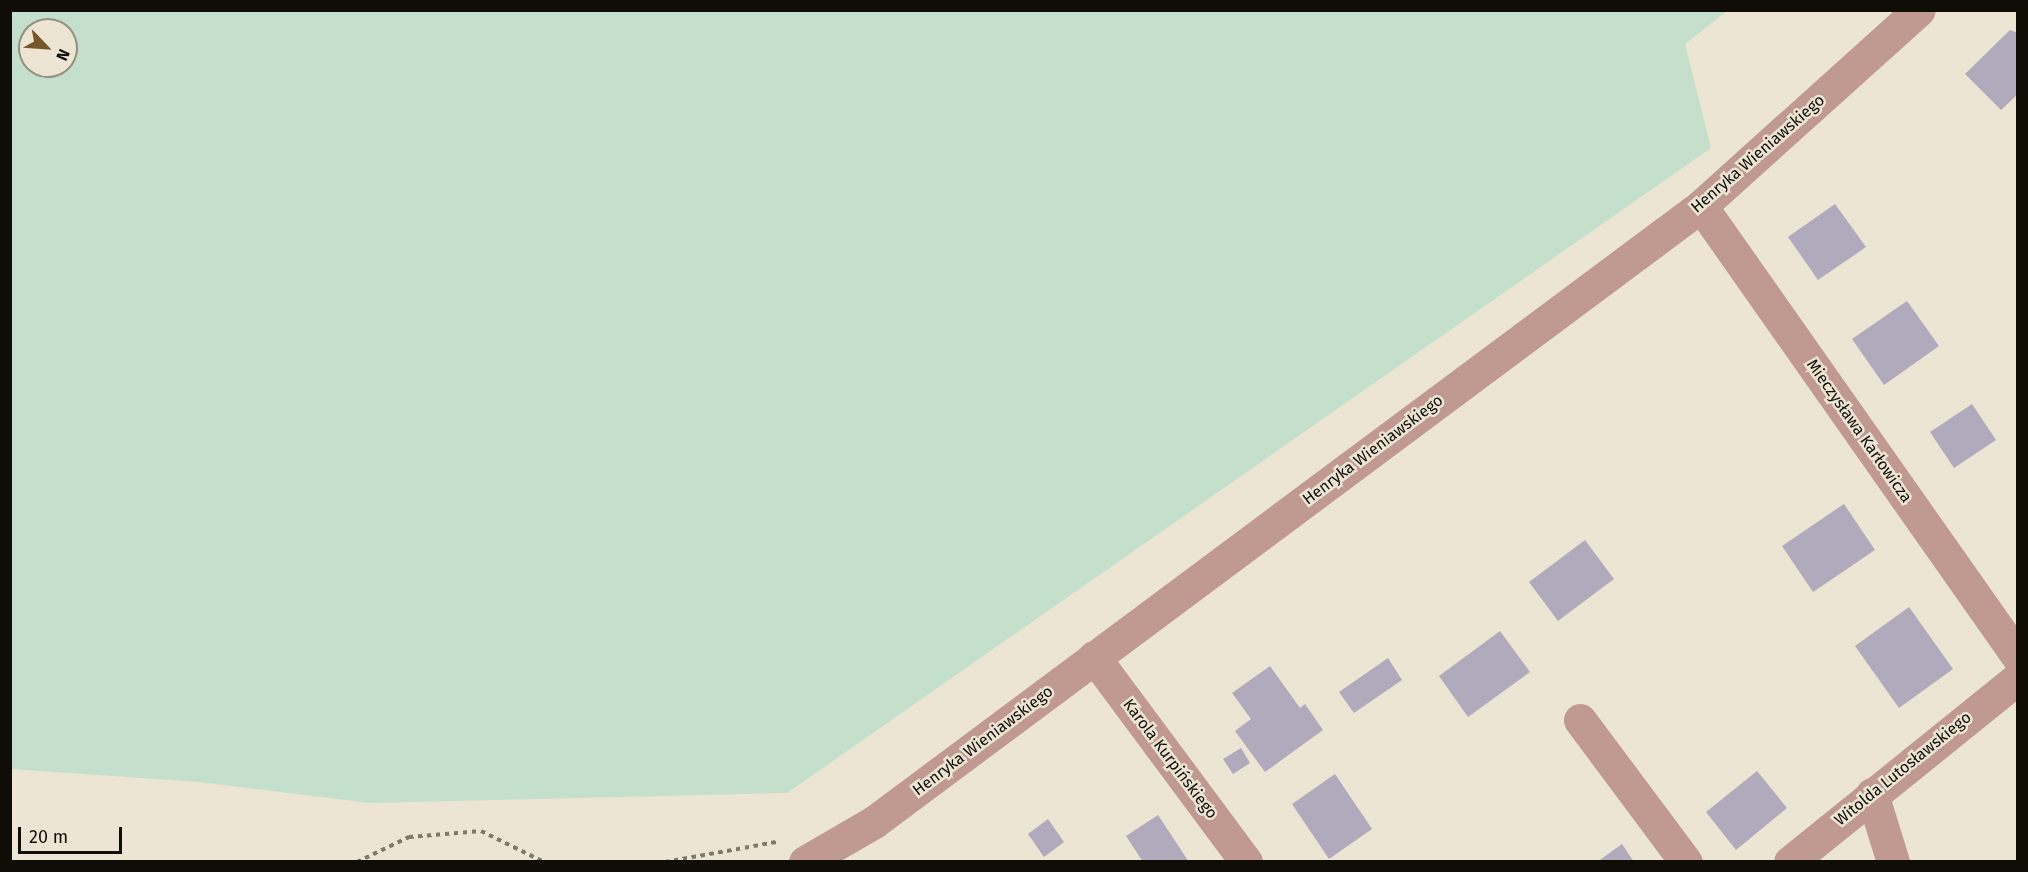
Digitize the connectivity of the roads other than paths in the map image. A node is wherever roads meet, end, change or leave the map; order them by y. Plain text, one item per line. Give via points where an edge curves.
1 (1919, 10) edge
2 (1701, 206) junction
3 (1094, 657) junction
4 (2018, 657) edge
5 (2018, 678) edge
6 (1580, 720) dead end
7 (1872, 794) junction
8 (805, 861) edge
9 (1246, 861) edge
10 (1686, 861) edge
11 (1790, 861) edge
12 (1893, 861) edge

1 - 2 street, Henryka Wieniawskiego
2 - 3 street, Henryka Wieniawskiego
2 - 4 street, Mieczysława Karłowicza
3 - 8 street, Henryka Wieniawskiego via 874,822
3 - 9 street, Karola Kurpińskiego
5 - 7 street, Witolda Lutosławskiego
6 - 10 street
7 - 11 street, Witolda Lutosławskiego
7 - 12 street

